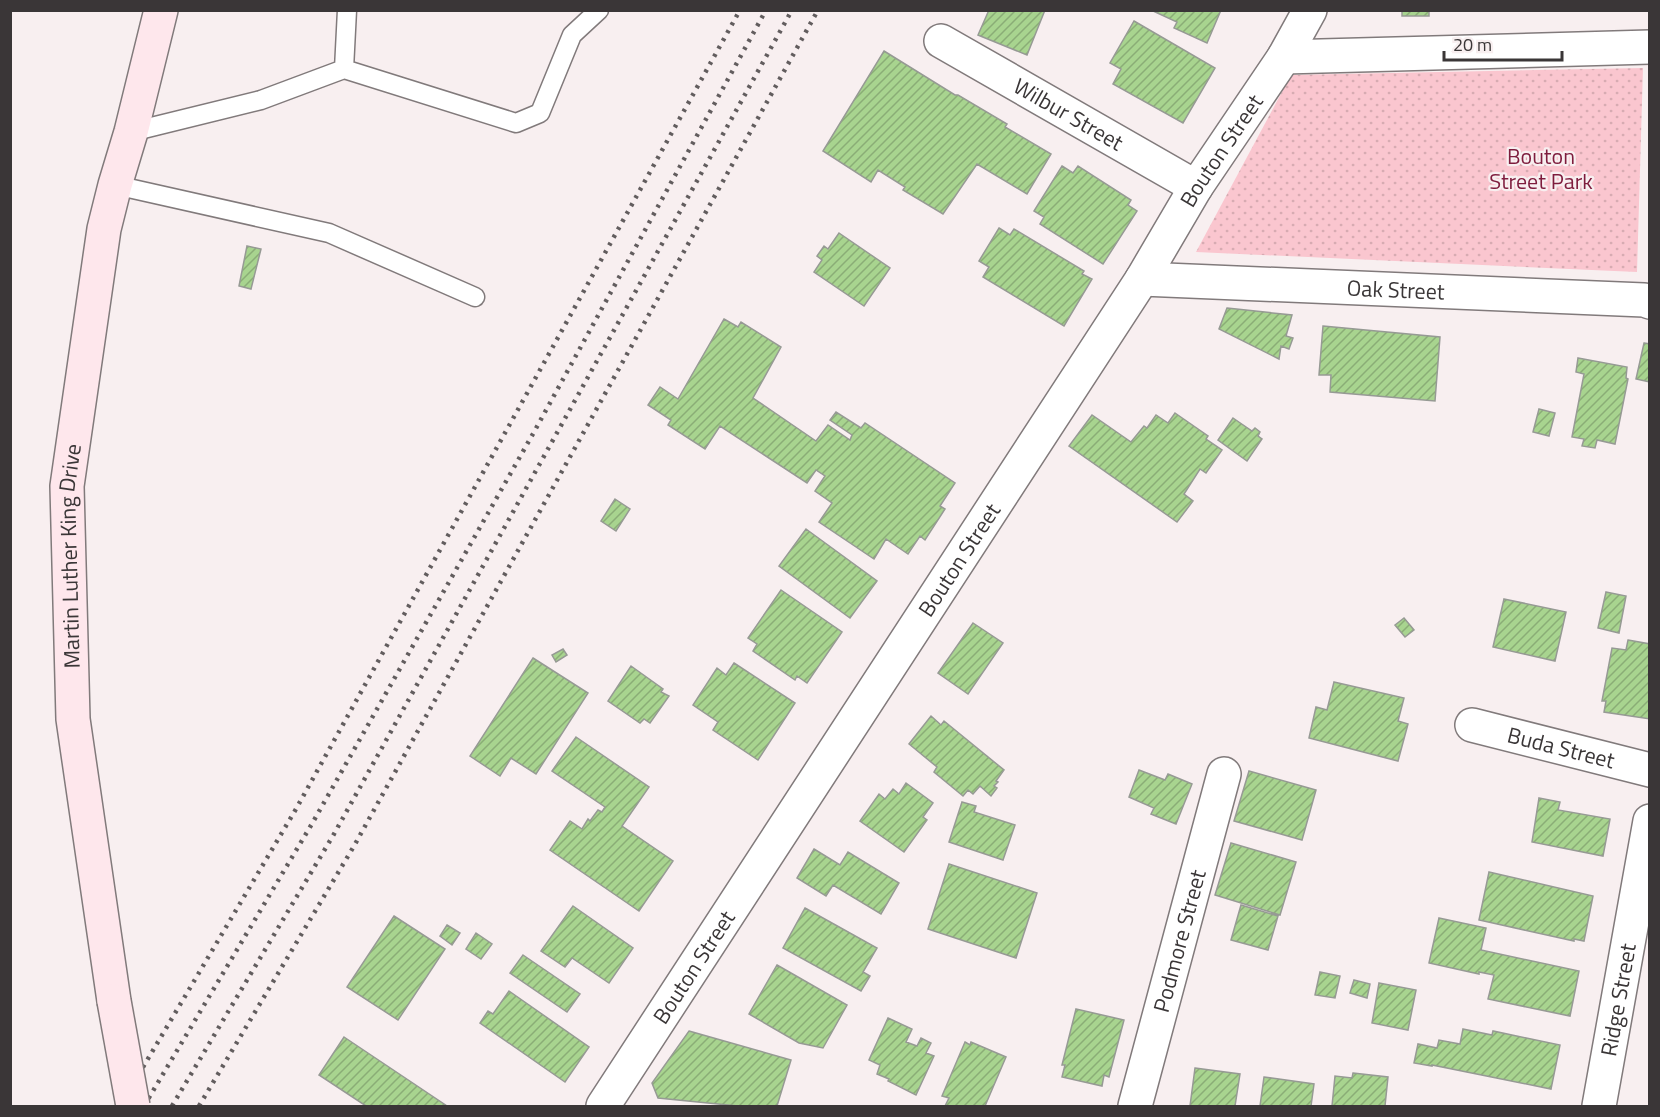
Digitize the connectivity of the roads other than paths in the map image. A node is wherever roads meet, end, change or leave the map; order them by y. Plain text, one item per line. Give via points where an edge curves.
1 (160, 10) edge
2 (347, 10) edge
3 (599, 10) edge
4 (1310, 10) edge
5 (941, 41) dead end
6 (1650, 47) edge
7 (1284, 57) junction
8 (344, 69) junction
9 (131, 132) junction
10 (115, 185) junction
11 (1196, 187) junction
12 (1142, 279) junction
13 (475, 297) dead end
14 (1650, 302) edge
15 (1472, 725) dead end
16 (1650, 770) edge
17 (1224, 774) dead end
18 (1650, 821) edge
19 (133, 1107) edge
20 (603, 1107) edge
21 (1135, 1107) edge
22 (1599, 1107) edge

1 - 9 main road, Martin Luther King Drive
2 - 8 lane
3 - 8 lane via 572,35 540,113 516,123
4 - 7 street, Bouton Street
5 - 11 street, Wilbur Street
6 - 7 street
7 - 11 street, Bouton Street
8 - 9 lane via 261,100
9 - 10 main road, Martin Luther King Drive
10 - 13 lane via 329,233
10 - 19 main road, Martin Luther King Drive, bridge via 104,229 67,486 73,719
11 - 12 street, Bouton Street
12 - 14 street, Oak Street
12 - 20 street, Bouton Street
15 - 16 street, Buda Street
17 - 21 street, Podmore Street
18 - 22 street, Ridge Street

